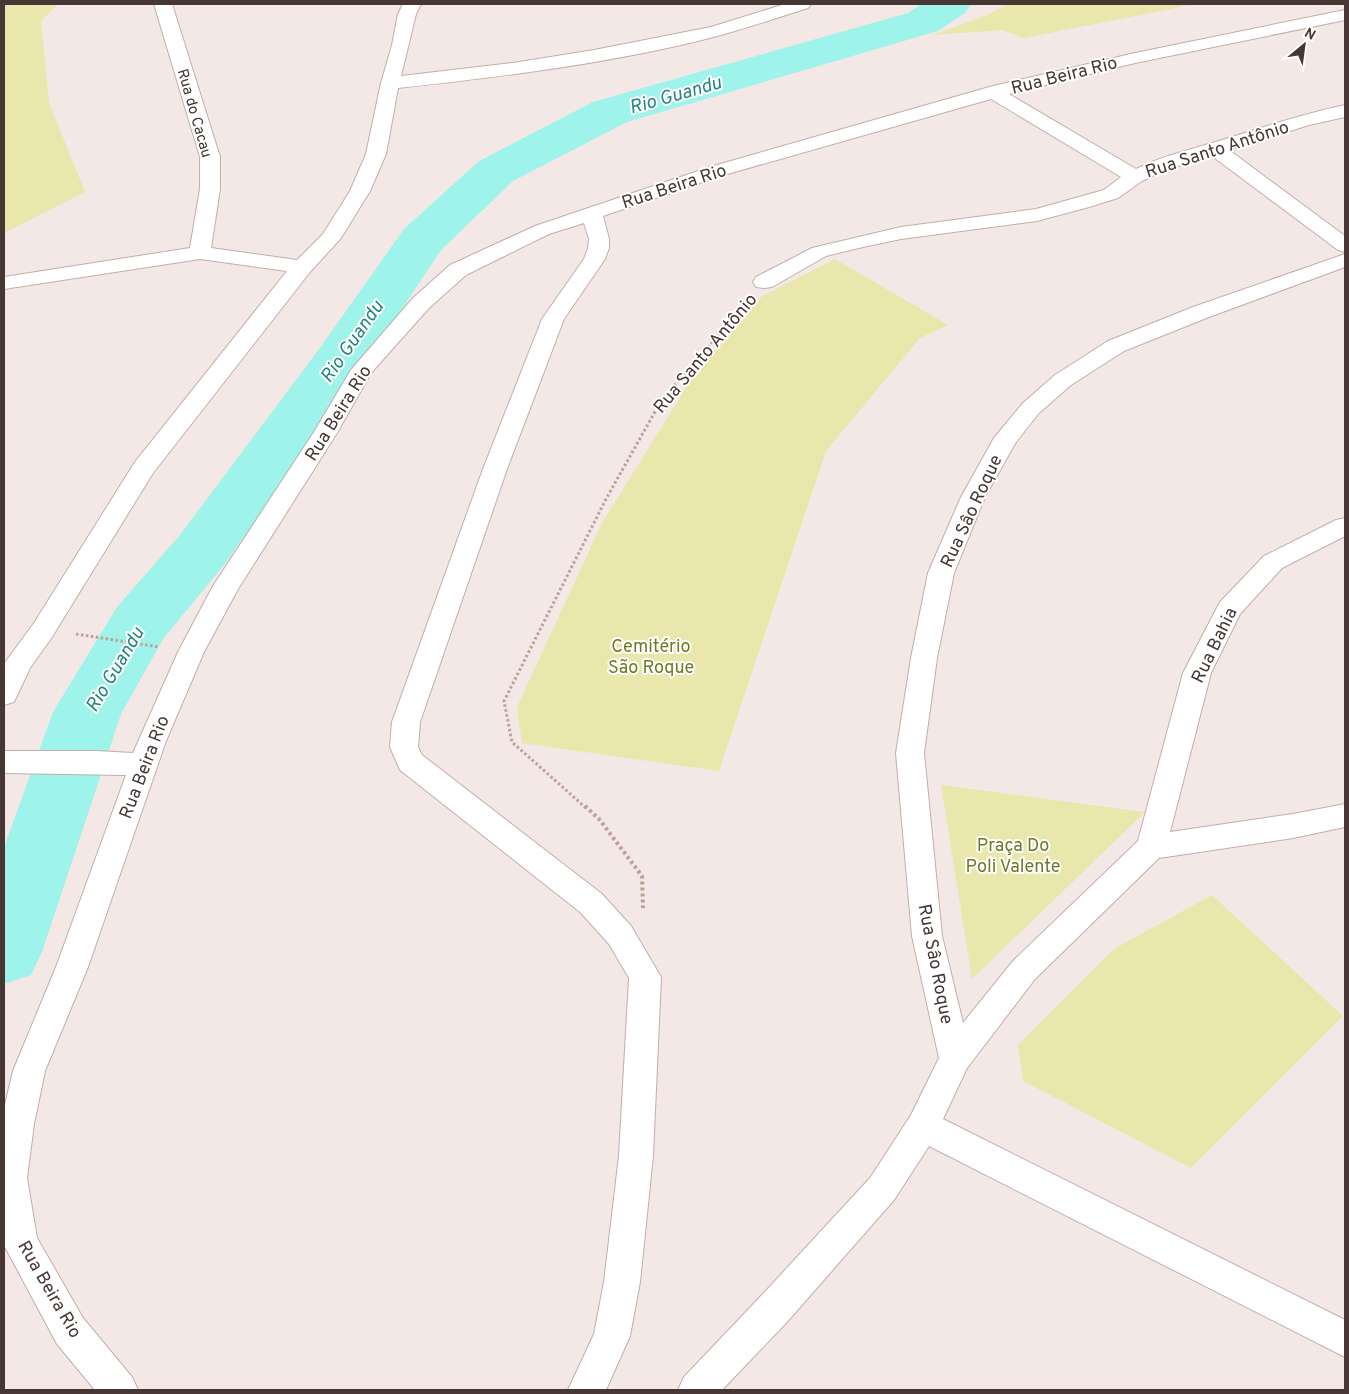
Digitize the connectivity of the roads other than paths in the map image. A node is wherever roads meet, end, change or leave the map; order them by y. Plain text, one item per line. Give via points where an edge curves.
1 (163, 4) edge
2 (412, 4) edge
3 (802, 4) edge
4 (1345, 15) edge
5 (390, 83) junction
6 (994, 92) junction
7 (1345, 111) edge
8 (1214, 148) junction
9 (1135, 177) junction
10 (590, 214) junction
11 (1345, 246) edge
12 (200, 253) junction
13 (1345, 260) edge
14 (302, 267) junction
15 (764, 282) road end
16 (4, 283) edge
17 (1345, 526) edge
18 (4, 696) edge
19 (4, 762) edge
20 (144, 765) junction
21 (1345, 816) edge
22 (1152, 847) junction
23 (955, 1058) junction
24 (10, 1124) edge
25 (923, 1126) junction
26 (1345, 1339) edge
27 (119, 1390) edge
28 (587, 1390) edge
29 (697, 1390) edge

1 - 12 street, Rua do Cacau via 210,157 210,190
2 - 5 street
3 - 5 street via 716,30 597,56 466,76
4 - 6 street, Rua Beira Rio via 1134,58
5 - 14 street via 376,154 360,191 331,238
6 - 9 street
6 - 10 street, Rua Beira Rio via 717,171
7 - 8 street, Rua Santo Antônio
8 - 9 street, Rua Santo Antônio
8 - 11 street
9 - 15 street, Rua Santo Antônio via 1111,194 1037,214 901,233 819,252
10 - 20 street, Rua Beira Rio via 542,230 458,270 421,303 362,370 326,433 226,586 191,652
10 - 28 street via 600,240 597,256 556,313 536,361 472,531 406,722 404,747 410,762 591,903 620,935 645,977 636,1156 622,1282 612,1336
12 - 14 street
12 - 16 street
13 - 23 street, Rua Sâo Roque via 1116,346 1063,380 1031,408 1006,438 973,497 941,573 910,753 927,936
14 - 18 street via 144,468 43,630 18,664
17 - 22 street, Rua Bahia via 1273,562 1229,609 1197,672
19 - 20 street
20 - 24 street, Rua Beira Rio via 72,967
21 - 22 street
22 - 23 street via 1024,970
23 - 25 street
24 - 27 street, Rua Beira Rio via 10,1178 20,1242 70,1331
25 - 26 street
25 - 29 street via 882,1189

